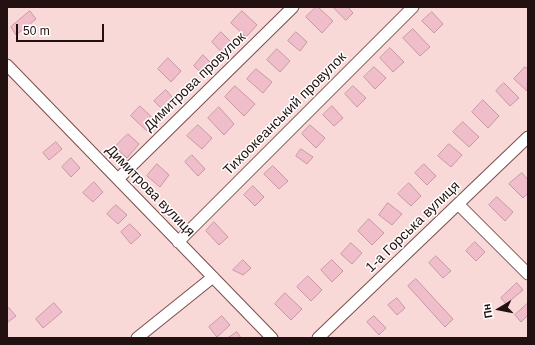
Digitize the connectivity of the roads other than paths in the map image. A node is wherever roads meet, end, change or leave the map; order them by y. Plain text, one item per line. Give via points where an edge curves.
1 (293, 7) edge
2 (413, 7) edge
3 (7, 65) edge
4 (528, 137) edge
5 (118, 179) junction
6 (458, 204) junction
7 (178, 242) junction
8 (528, 274) edge
9 (213, 277) junction
10 (137, 338) edge
11 (272, 338) edge
12 (318, 338) edge

1 - 5 street, Димитрова провулок
2 - 7 street, Тихоокеанський провулок
3 - 5 street, Димитрова вулиця
4 - 6 street, 1-а Горська вулиця
5 - 7 street, Димитрова вулиця
6 - 8 street
6 - 12 street, 1-а Горська вулиця
7 - 9 street, Димитрова вулиця
9 - 10 street
9 - 11 street, Димитрова вулиця

